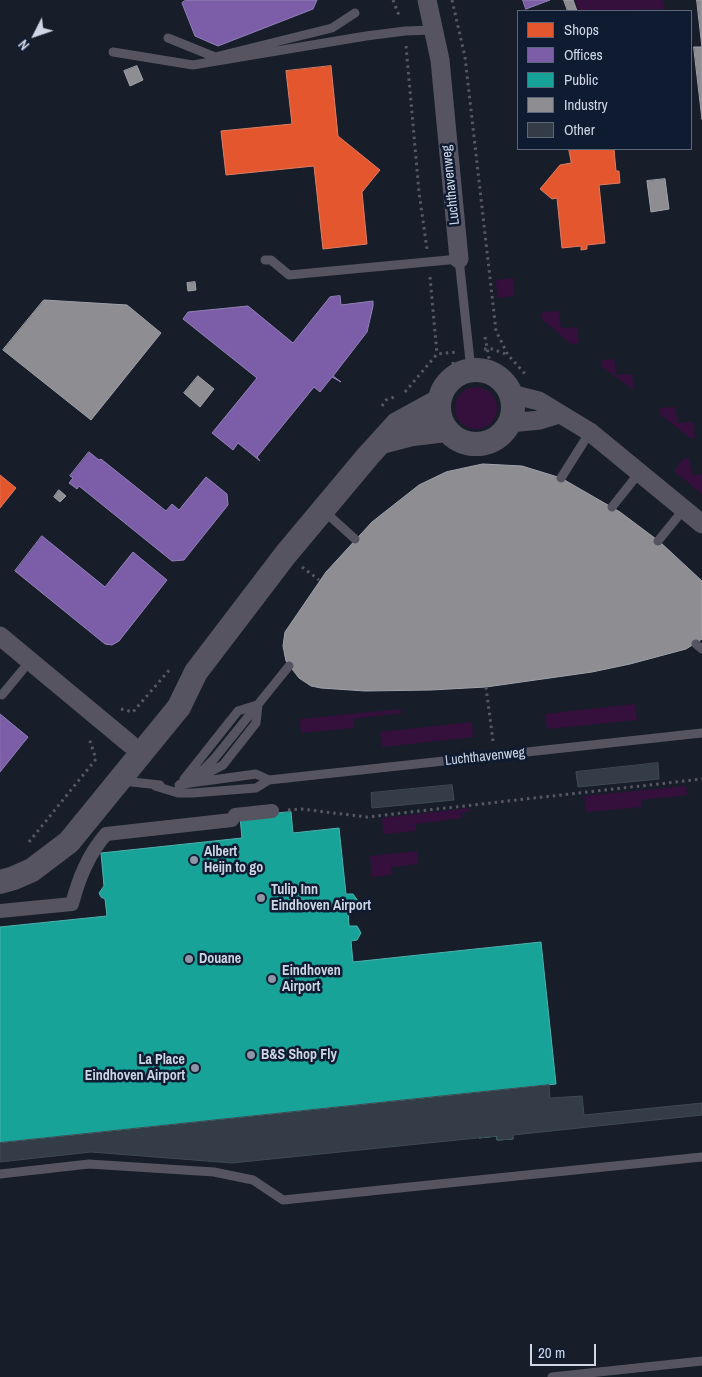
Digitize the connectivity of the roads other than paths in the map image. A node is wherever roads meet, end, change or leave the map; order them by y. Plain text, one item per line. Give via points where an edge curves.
1 (427, 0) edge
2 (356, 12) dead end
3 (434, 30) junction
4 (168, 38) dead end
5 (113, 52) dead end
6 (265, 260) dead end
7 (459, 260) junction
8 (471, 370) junction
9 (511, 394) junction
10 (439, 401) junction
11 (559, 414) junction
12 (510, 423) junction
13 (446, 430) junction
14 (590, 432) junction
15 (382, 442) junction
16 (639, 473) junction
17 (561, 478) dead end
18 (612, 507) dead end
19 (684, 509) junction
20 (324, 511) junction
21 (702, 524) edge
22 (355, 539) dead end
23 (658, 541) dead end
24 (0, 636) edge
25 (30, 661) junction
26 (289, 666) dead end
27 (196, 672) junction
28 (2, 695) dead end
29 (258, 704) junction
30 (702, 733) edge
31 (130, 744) junction
32 (119, 780) junction
33 (269, 780) junction
34 (179, 785) junction
35 (155, 786) junction
36 (272, 811) road end
37 (50, 854) junction
38 (0, 882) edge
39 (0, 911) edge
40 (702, 1157) edge
41 (0, 1174) edge
42 (702, 1361) edge
43 (552, 1377) edge

1 - 3 street, Luchthavenweg
2 - 4 lane via 332,28 215,56
3 - 5 lane via 405,30 193,65
3 - 7 street, Luchthavenweg via 440,60
6 - 7 lane via 271,260 289,275
7 - 8 lane, Luchthavenweg
8 - 9 street via 492,374
8 - 10 street via 454,377 445,386
9 - 11 street via 539,401
9 - 12 street via 513,414
10 - 13 street via 440,417
10 - 15 street via 397,424
11 - 12 street
11 - 14 street
12 - 13 street via 504,432 484,444 461,441
13 - 15 street
14 - 16 street
14 - 17 lane
15 - 20 street
16 - 18 lane
16 - 19 street
19 - 21 street
19 - 23 lane
20 - 22 lane
20 - 27 street via 286,554
24 - 25 street
25 - 28 lane
25 - 31 street
26 - 29 lane, Luchthavenweg
27 - 31 street
27 - 32 street via 179,707
29 - 34 lane, Luchthavenweg via 238,710
29 - 34 lane, Luchthavenweg via 256,723 223,765
30 - 33 lane, Luchthavenweg
31 - 37 street via 59,833
32 - 35 lane, Luchthavenweg
32 - 37 street via 69,842
33 - 34 lane, Luchthavenweg via 256,774
33 - 35 lane, Luchthavenweg via 256,788 193,793 178,793
34 - 35 lane, Luchthavenweg
36 - 39 street via 234,815 232,820 106,834 92,851 72,904
37 - 38 street via 23,874
40 - 41 lane via 283,1200 253,1180 214,1172 89,1164
42 - 43 lane

